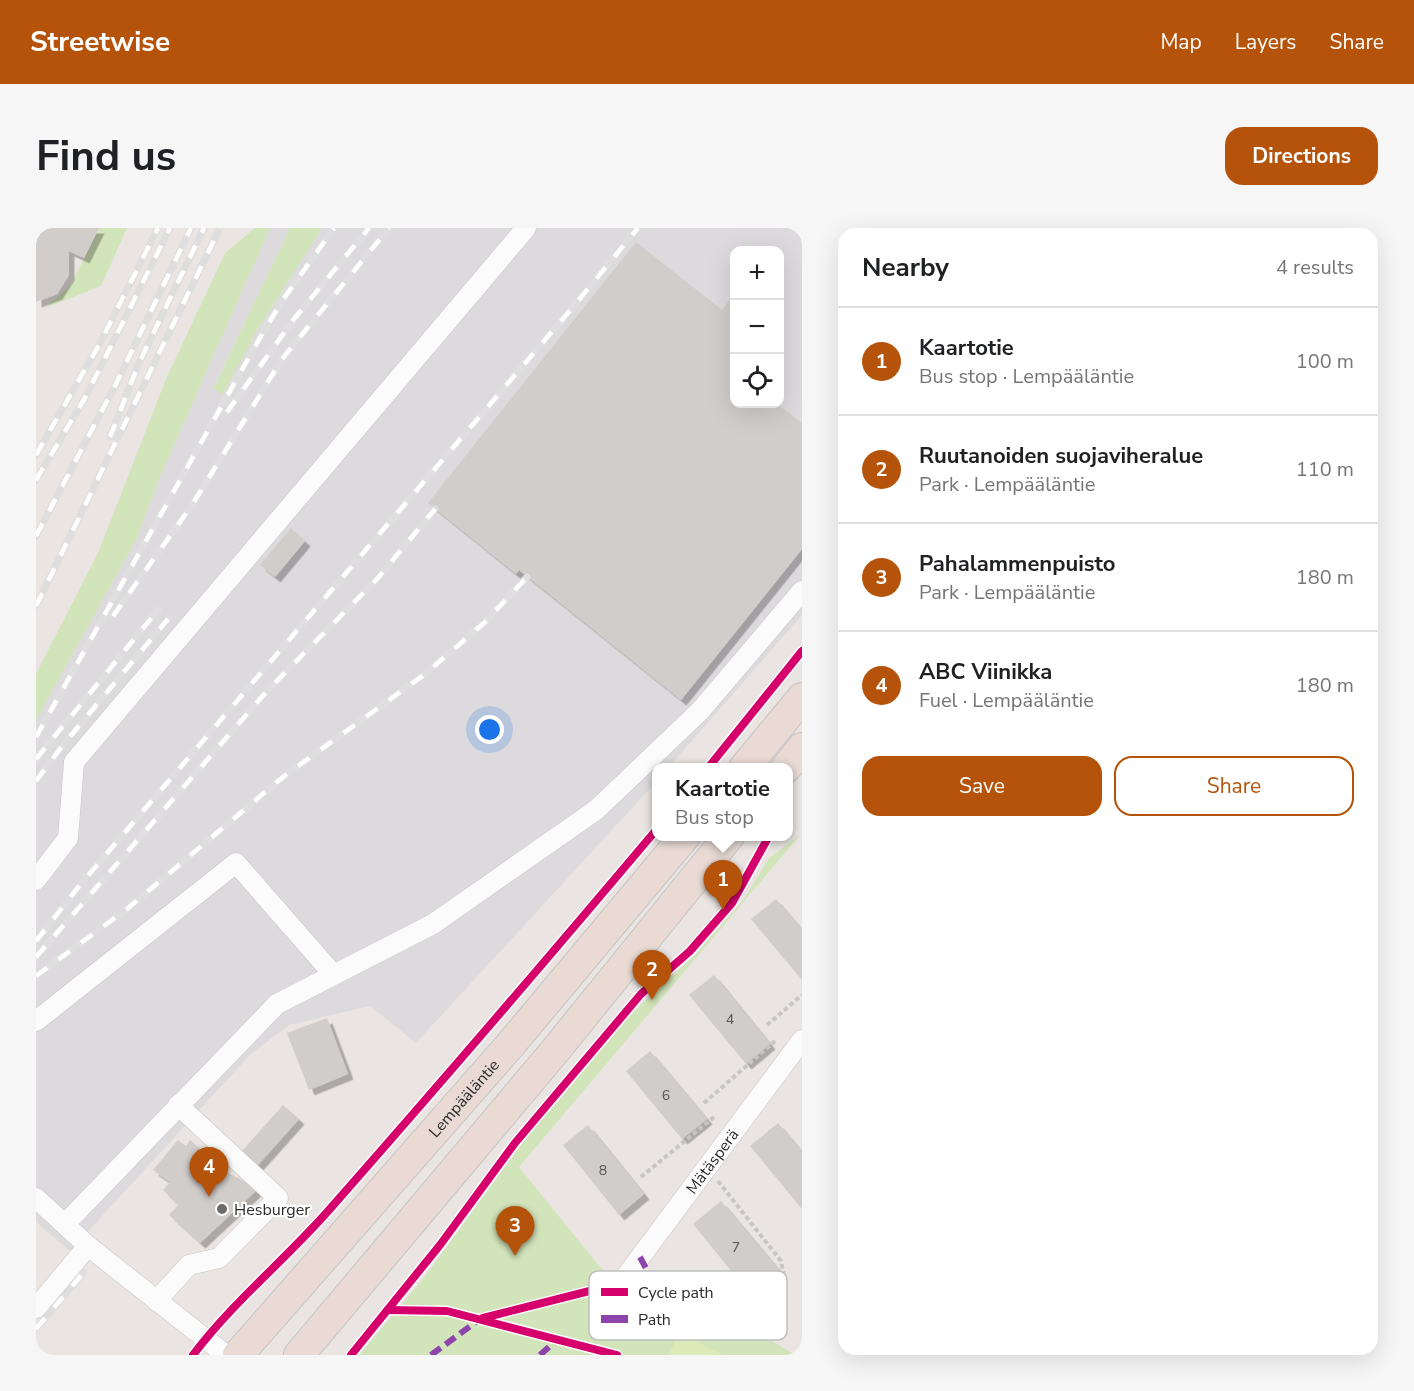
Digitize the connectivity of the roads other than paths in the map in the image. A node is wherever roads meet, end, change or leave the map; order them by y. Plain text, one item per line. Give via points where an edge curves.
1 (526, 228) edge
2 (802, 591) edge
3 (802, 698) edge
4 (802, 748) edge
5 (748, 763) edge
6 (790, 763) edge
7 (683, 841) edge
8 (726, 841) edge
9 (36, 880) edge
10 (333, 974) junction
11 (36, 1021) edge
12 (802, 1040) edge
13 (178, 1105) junction
14 (465, 1160) junction
15 (36, 1198) edge
16 (61, 1220) junction
17 (88, 1246) junction
18 (630, 1271) edge
19 (156, 1301) junction
20 (36, 1308) edge
21 (226, 1355) edge
22 (238, 1355) edge
23 (299, 1355) edge
24 (325, 1355) edge

1 - 9 street via 74,762 68,838
2 - 10 street via 700,711 596,810 433,924
3 - 5 highway
4 - 6 highway
7 - 22 highway, Lempääläntie via 511,1044
8 - 14 highway
10 - 11 street via 236,863
10 - 13 street via 277,1004
12 - 18 street, Mätäsperä
13 - 16 street
13 - 19 street via 278,1198 219,1258 189,1265
14 - 23 highway
14 - 24 highway via 453,1190
15 - 16 street
16 - 17 street
17 - 19 street
17 - 20 street
19 - 21 street

